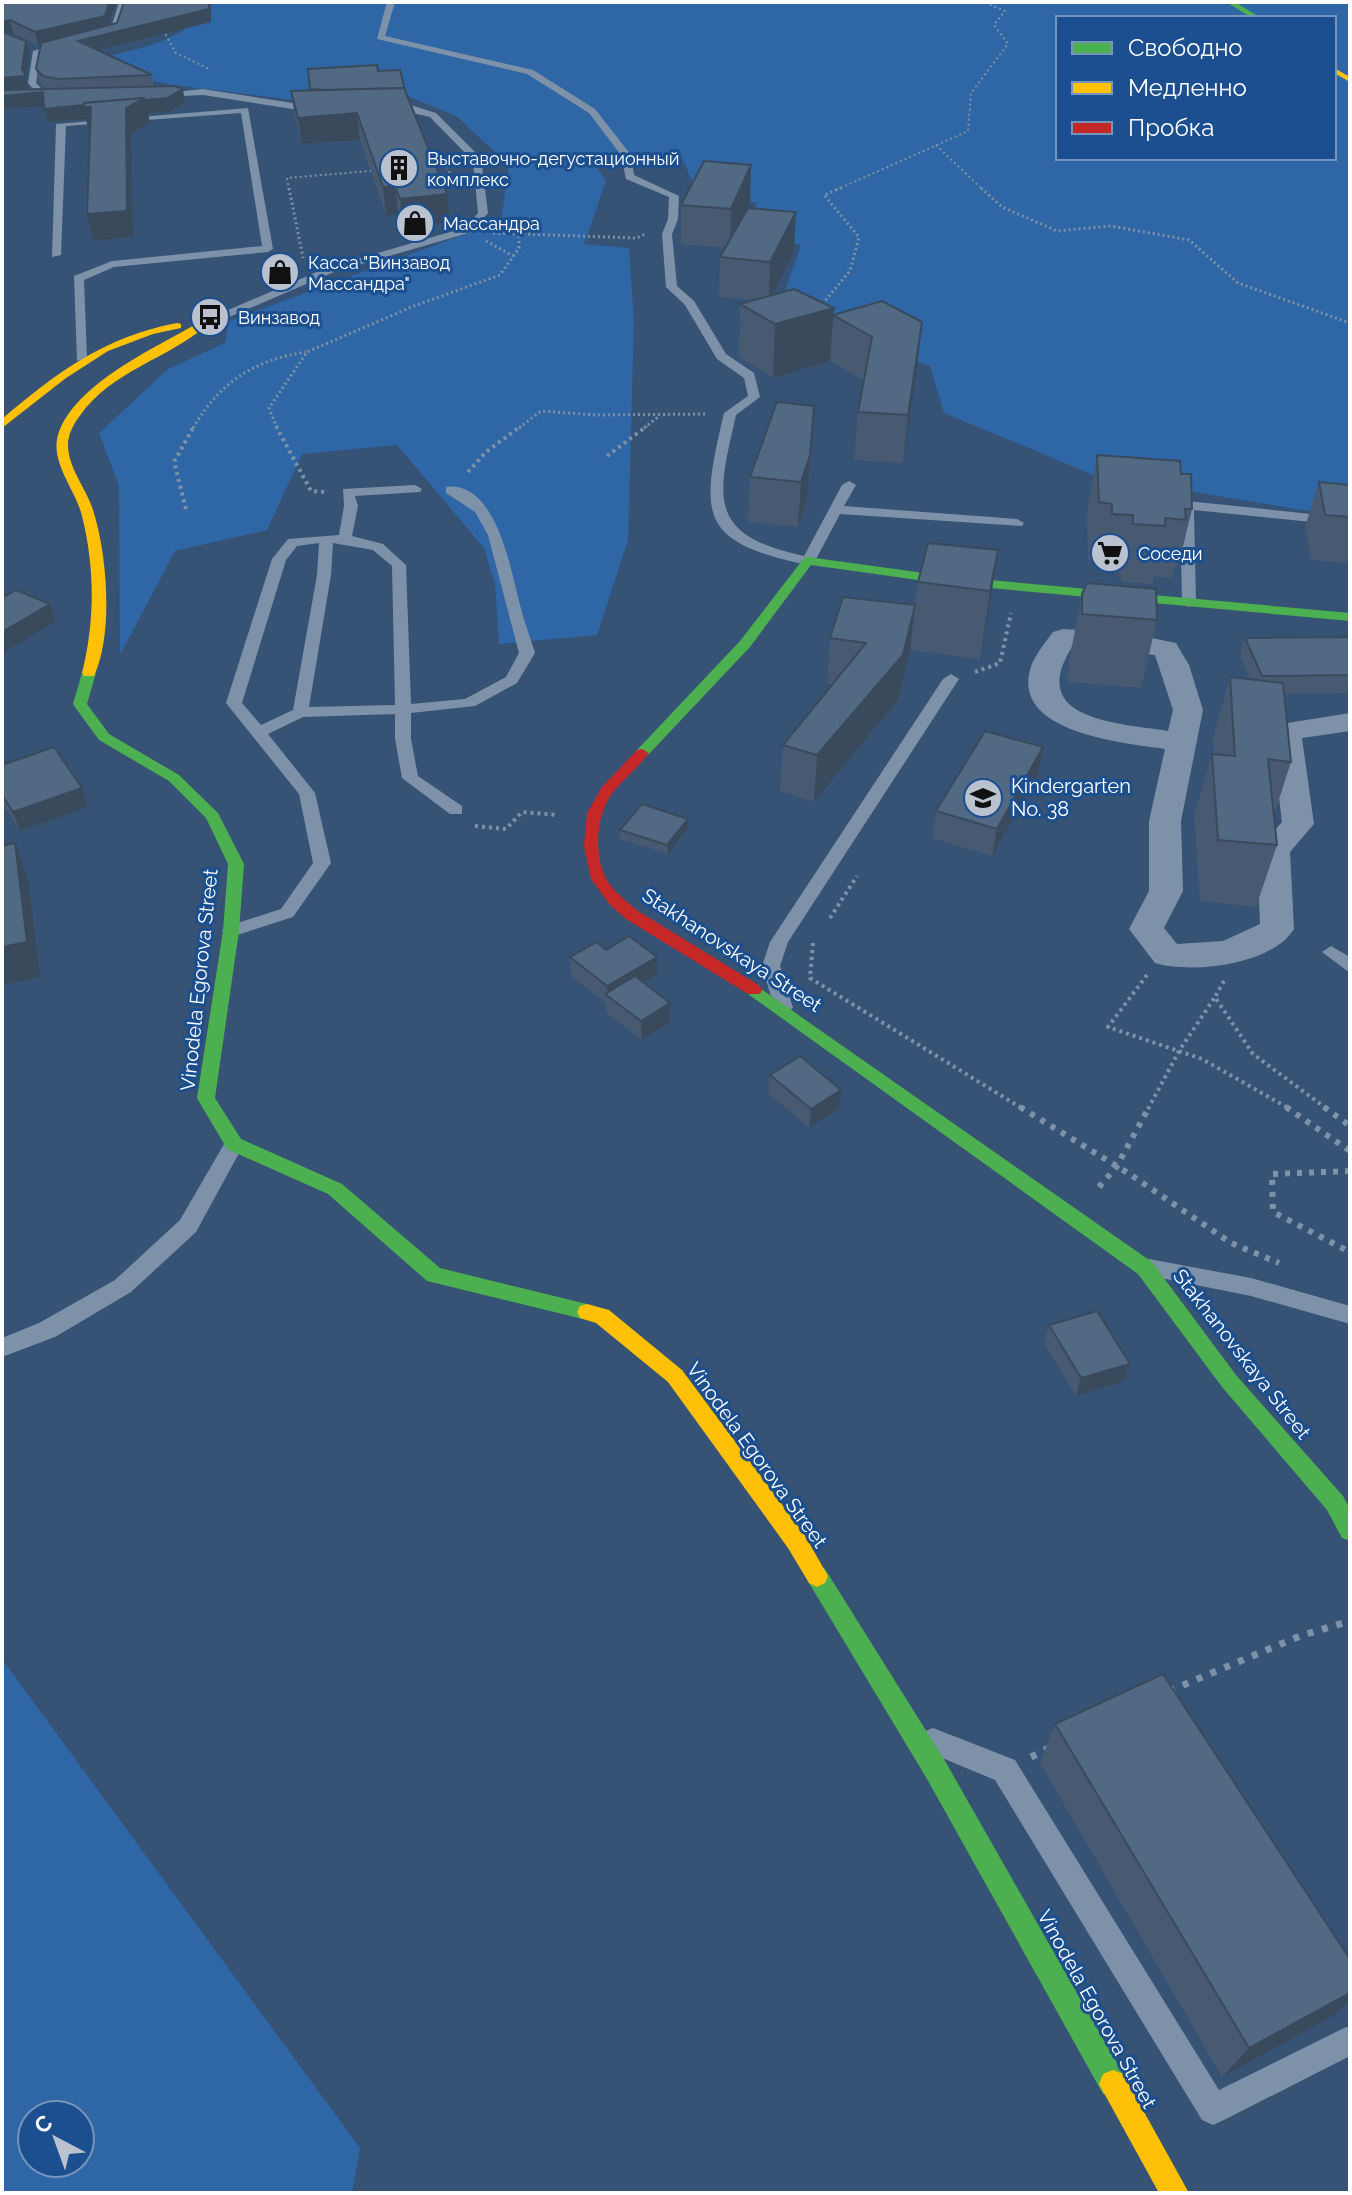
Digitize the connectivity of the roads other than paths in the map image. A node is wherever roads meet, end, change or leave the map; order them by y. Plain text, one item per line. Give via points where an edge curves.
1 (123, 2) edge
2 (391, 2) edge
3 (1230, 2) edge
4 (1254, 16) edge
5 (83, 40) edge
6 (68, 44) edge
7 (23, 45) edge
8 (37, 51) junction
9 (42, 94) junction
10 (29, 95) edge
11 (142, 95) edge
12 (73, 99) edge
13 (376, 107) edge
14 (333, 109) edge
15 (56, 255) dead end
16 (202, 325) junction
17 (81, 358) junction
18 (2, 425) edge
19 (849, 485) dead end
20 (415, 489) dead end
21 (451, 490) road end
22 (837, 510) junction
23 (1350, 522) edge
24 (1017, 523) dead end
25 (326, 538) junction
26 (345, 538) junction
27 (808, 561) junction
28 (1189, 603) junction
29 (1350, 617) edge
30 (951, 679) road end
31 (403, 709) junction
32 (300, 712) junction
33 (1350, 722) edge
34 (1193, 725) dead end
35 (258, 733) junction
36 (456, 810) road end
37 (231, 931) junction
38 (1331, 952) dead end
39 (1350, 967) edge
40 (783, 1008) junction
41 (234, 1144) junction
42 (1145, 1268) junction
43 (1350, 1315) edge
44 (2, 1348) edge
45 (1350, 1531) edge
46 (914, 1734) junction
47 (1346, 2042) edge
48 (1175, 2193) edge

1 - 5 lane via 116,30
2 - 27 lane via 380,37 530,72 592,111 626,155 629,177 674,196 667,234 672,287 690,303 721,356 750,376 754,397 730,413 715,485 716,514 733,537 781,557
3 - 4 main road
6 - 8 lane
7 - 8 lane
8 - 9 lane via 32,83
9 - 10 lane
9 - 12 lane
11 - 14 lane via 203,92
13 - 16 lane, Vinodela Egorova Street via 401,105 433,115 478,160 483,213 472,231 308,279
15 - 17 lane via 61,124 245,110 268,249 112,264 78,278
16 - 17 main road via 158,327
16 - 37 main road, Vinodela Egorova Street via 112,382 71,419 62,437 85,501 100,575 101,618 80,704 104,737 174,778 213,816 236,864
17 - 18 main road
19 - 22 lane
20 - 26 lane via 348,492
21 - 31 lane via 473,499 502,544 527,653 512,680 469,703
22 - 24 lane
22 - 27 lane
23 - 28 lane via 1187,505
25 - 26 lane
25 - 32 lane
25 - 35 lane via 293,542 279,559 234,703
26 - 31 lane via 391,553 399,565
27 - 28 main road
27 - 40 main road, Stakhanovskaya Street via 745,644 613,784 594,817 593,853 602,886 639,919
28 - 29 main road
30 - 40 lane via 779,942 771,966
31 - 32 lane
31 - 36 lane via 410,778
32 - 35 lane
33 - 34 street via 1272,728 1298,824 1273,850 1277,929 1240,951 1207,958 1167,955 1146,929 1166,891 1165,821
35 - 37 lane via 307,793 322,863 287,913
37 - 41 main road, Vinodela Egorova Street via 206,1098
38 - 39 lane
40 - 42 main road, Stakhanovskaya Street
41 - 44 lane via 188,1226 123,1286 47,1330
41 - 46 main road, Vinodela Egorova Street via 335,1189 434,1275 602,1316 675,1376 796,1541
42 - 43 lane via 1279,1292
42 - 45 main road, Stakhanovskaya Street via 1229,1381 1335,1503
46 - 47 lane via 1005,1770 1213,2109
46 - 48 main road, Vinodela Egorova Street

